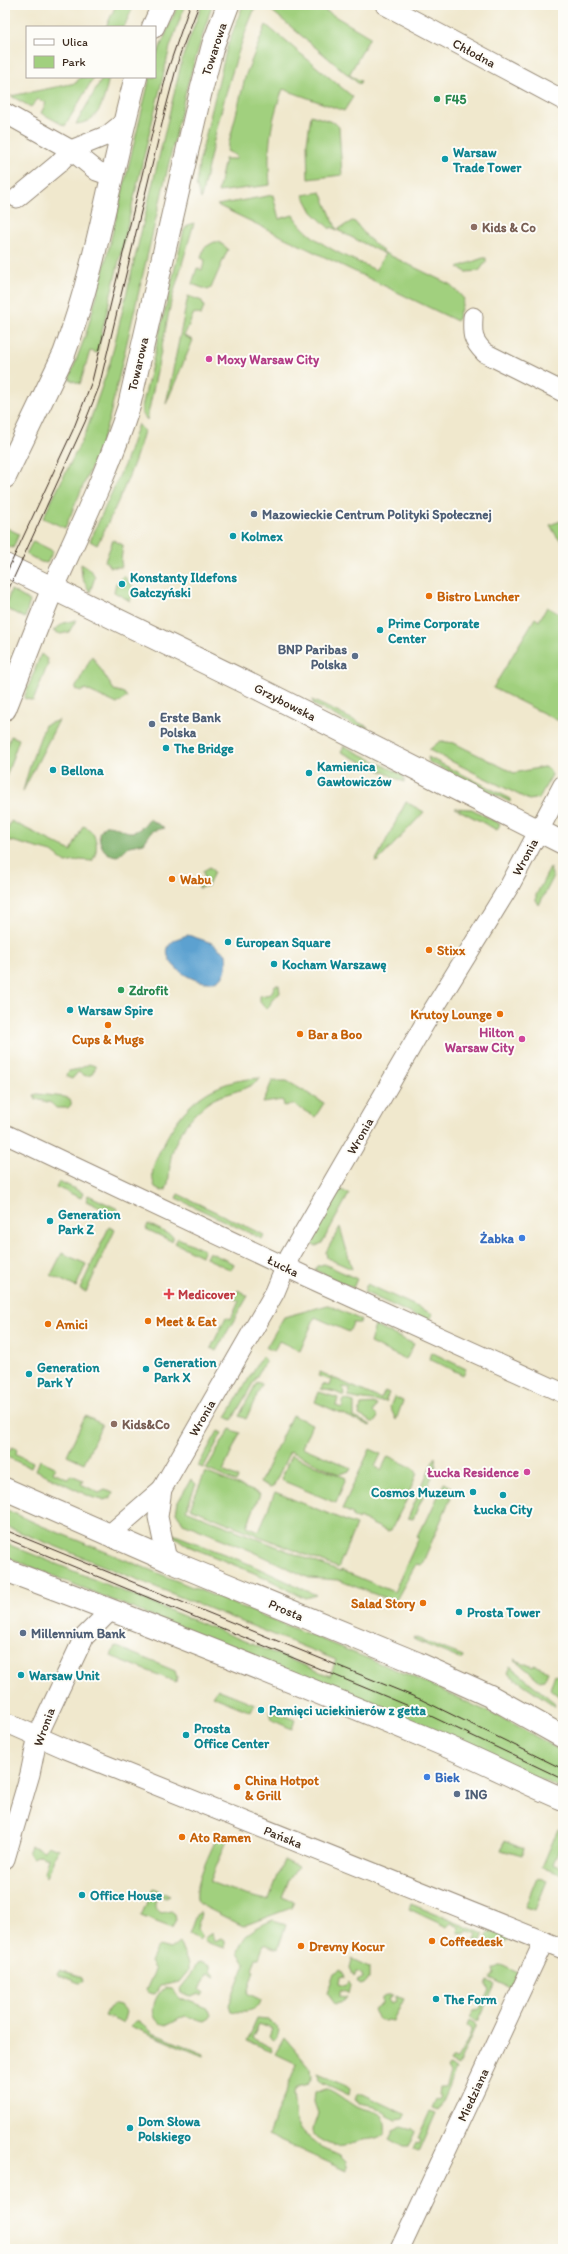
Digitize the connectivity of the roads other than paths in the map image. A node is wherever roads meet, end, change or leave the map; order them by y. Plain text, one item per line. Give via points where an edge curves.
1 (163, 5) edge
2 (228, 5) edge
3 (385, 5) edge
4 (153, 26) edge
5 (136, 78) edge
6 (563, 100) edge
7 (5, 113) edge
8 (123, 124) junction
9 (71, 150) junction
10 (111, 176) junction
11 (17, 198) dead end
12 (473, 317) dead end
13 (563, 392) edge
14 (5, 477) edge
15 (5, 565) edge
16 (53, 589) junction
17 (5, 709) edge
18 (563, 785) edge
19 (538, 831) junction
20 (563, 843) edge
21 (5, 1134) edge
22 (286, 1267) junction
23 (563, 1393) edge
24 (5, 1489) edge
25 (162, 1489) junction
26 (109, 1535) junction
27 (167, 1560) junction
28 (5, 1570) edge
29 (111, 1610) junction
30 (5, 1722) edge
31 (38, 1735) junction
32 (563, 1737) edge
33 (563, 1799) edge
34 (5, 1859) edge
35 (544, 1940) junction
36 (563, 1949) edge
37 (400, 2249) edge

1 - 4 main road
2 - 16 main road, Towarowa via 213,45 200,95 129,406 106,471
3 - 6 street, Chłodna
5 - 8 main road
7 - 9 street
8 - 9 street via 108,135
8 - 10 main road
9 - 10 street via 97,171
9 - 11 street
10 - 14 main road via 85,289 71,335
12 - 13 street via 472,334 485,354
15 - 16 main road, Grzybowska
16 - 17 main road, Towarowa
16 - 19 main road, Grzybowska via 270,695
18 - 19 street, Wronia
19 - 20 main road, Grzybowska
19 - 22 street, Wronia via 510,885 425,1023
21 - 22 street, Łucka
22 - 23 street, Łucka
22 - 25 street, Wronia via 275,1292
24 - 26 main road, Prosta
25 - 26 street, Wronia
25 - 27 street, Wronia via 158,1517
26 - 27 main road, Prosta
27 - 32 main road, Prosta via 425,1666 490,1696
28 - 29 main road
29 - 31 street, Wronia via 84,1637
29 - 33 main road via 445,1746
30 - 31 street, Pańska
31 - 34 street, Wronia via 30,1774
31 - 35 street, Pańska via 74,1752
35 - 36 street, Pańska
35 - 37 street, Miedziana

